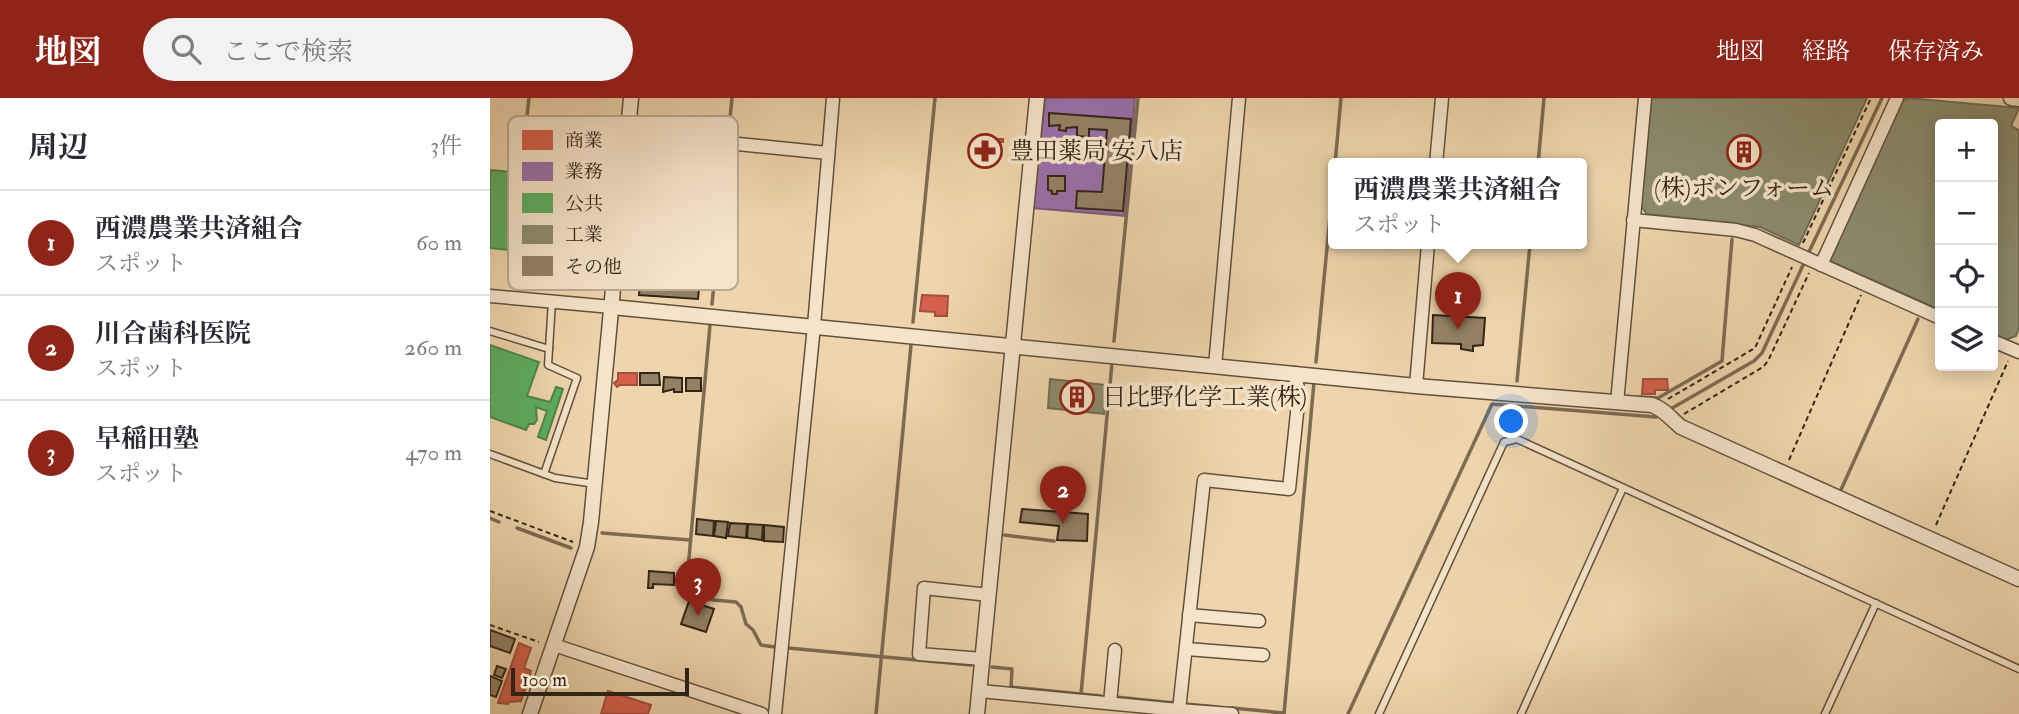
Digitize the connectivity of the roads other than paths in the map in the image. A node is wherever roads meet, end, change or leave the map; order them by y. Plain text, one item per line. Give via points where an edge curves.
1 (631, 98) edge
2 (833, 98) edge
3 (1037, 98) edge
4 (1239, 98) edge
5 (1442, 98) edge
6 (1645, 98) edge
7 (1897, 98) edge
8 (2011, 98) edge
9 (2019, 99) edge
10 (629, 116) edge
11 (738, 144) edge
12 (828, 153) junction
13 (1437, 158) edge
14 (1633, 220) junction
15 (1428, 249) edge
16 (1816, 263) junction
17 (614, 290) edge
18 (490, 296) edge
19 (552, 301) junction
20 (612, 307) junction
21 (1935, 316) edge
22 (814, 326) junction
23 (490, 331) edge
24 (1998, 343) edge
25 (1013, 346) junction
26 (549, 349) junction
27 (2016, 351) edge
28 (1215, 366) junction
29 (1295, 373) junction
30 (1416, 386) junction
31 (1617, 403) junction
32 (490, 454) edge
33 (544, 474) junction
34 (596, 485) junction
35 (1623, 488) junction
36 (2019, 579) edge
37 (989, 595) junction
38 (1876, 603) junction
39 (1189, 615) junction
40 (1259, 621) dead end
41 (554, 646) junction
42 (1187, 649) junction
43 (1115, 650) dead end
44 (1263, 655) dead end
45 (983, 659) junction
46 (2019, 669) edge
47 (980, 691) junction
48 (1110, 703) junction
49 (1179, 710) junction
50 (530, 714) edge
51 (762, 714) edge
52 (775, 714) edge
53 (977, 714) edge
54 (1232, 714) edge
55 (1379, 714) edge
56 (1521, 714) edge
57 (1825, 714) edge

1 - 10 street
2 - 12 street
3 - 25 street
4 - 28 street
5 - 13 street
6 - 14 street
7 - 16 street
8 - 9 street
11 - 12 street
12 - 22 street
14 - 16 street via 1736,230
14 - 31 street
15 - 30 street
16 - 21 street
17 - 20 street
18 - 19 street
19 - 20 street
19 - 26 lane
20 - 22 street
20 - 34 street
22 - 25 street
22 - 52 street
23 - 26 lane
24 - 27 street
25 - 28 street
25 - 37 street
26 - 33 lane via 548,365 577,378
28 - 29 street
29 - 30 street
29 - 39 street via 1299,394 1289,489 1204,480
30 - 31 street
31 - 36 street via 1665,413 1681,426
32 - 33 lane
33 - 34 lane
34 - 41 street via 587,547
35 - 38 lane
35 - 55 lane via 1517,439 1504,442
35 - 56 lane
37 - 45 street
37 - 45 street via 924,588 919,654
38 - 46 lane
38 - 57 lane
39 - 40 street
39 - 42 street
41 - 50 street
41 - 51 street
42 - 44 street
42 - 49 street
43 - 48 street
45 - 47 street
47 - 48 street
47 - 53 street
48 - 49 street
49 - 54 street

